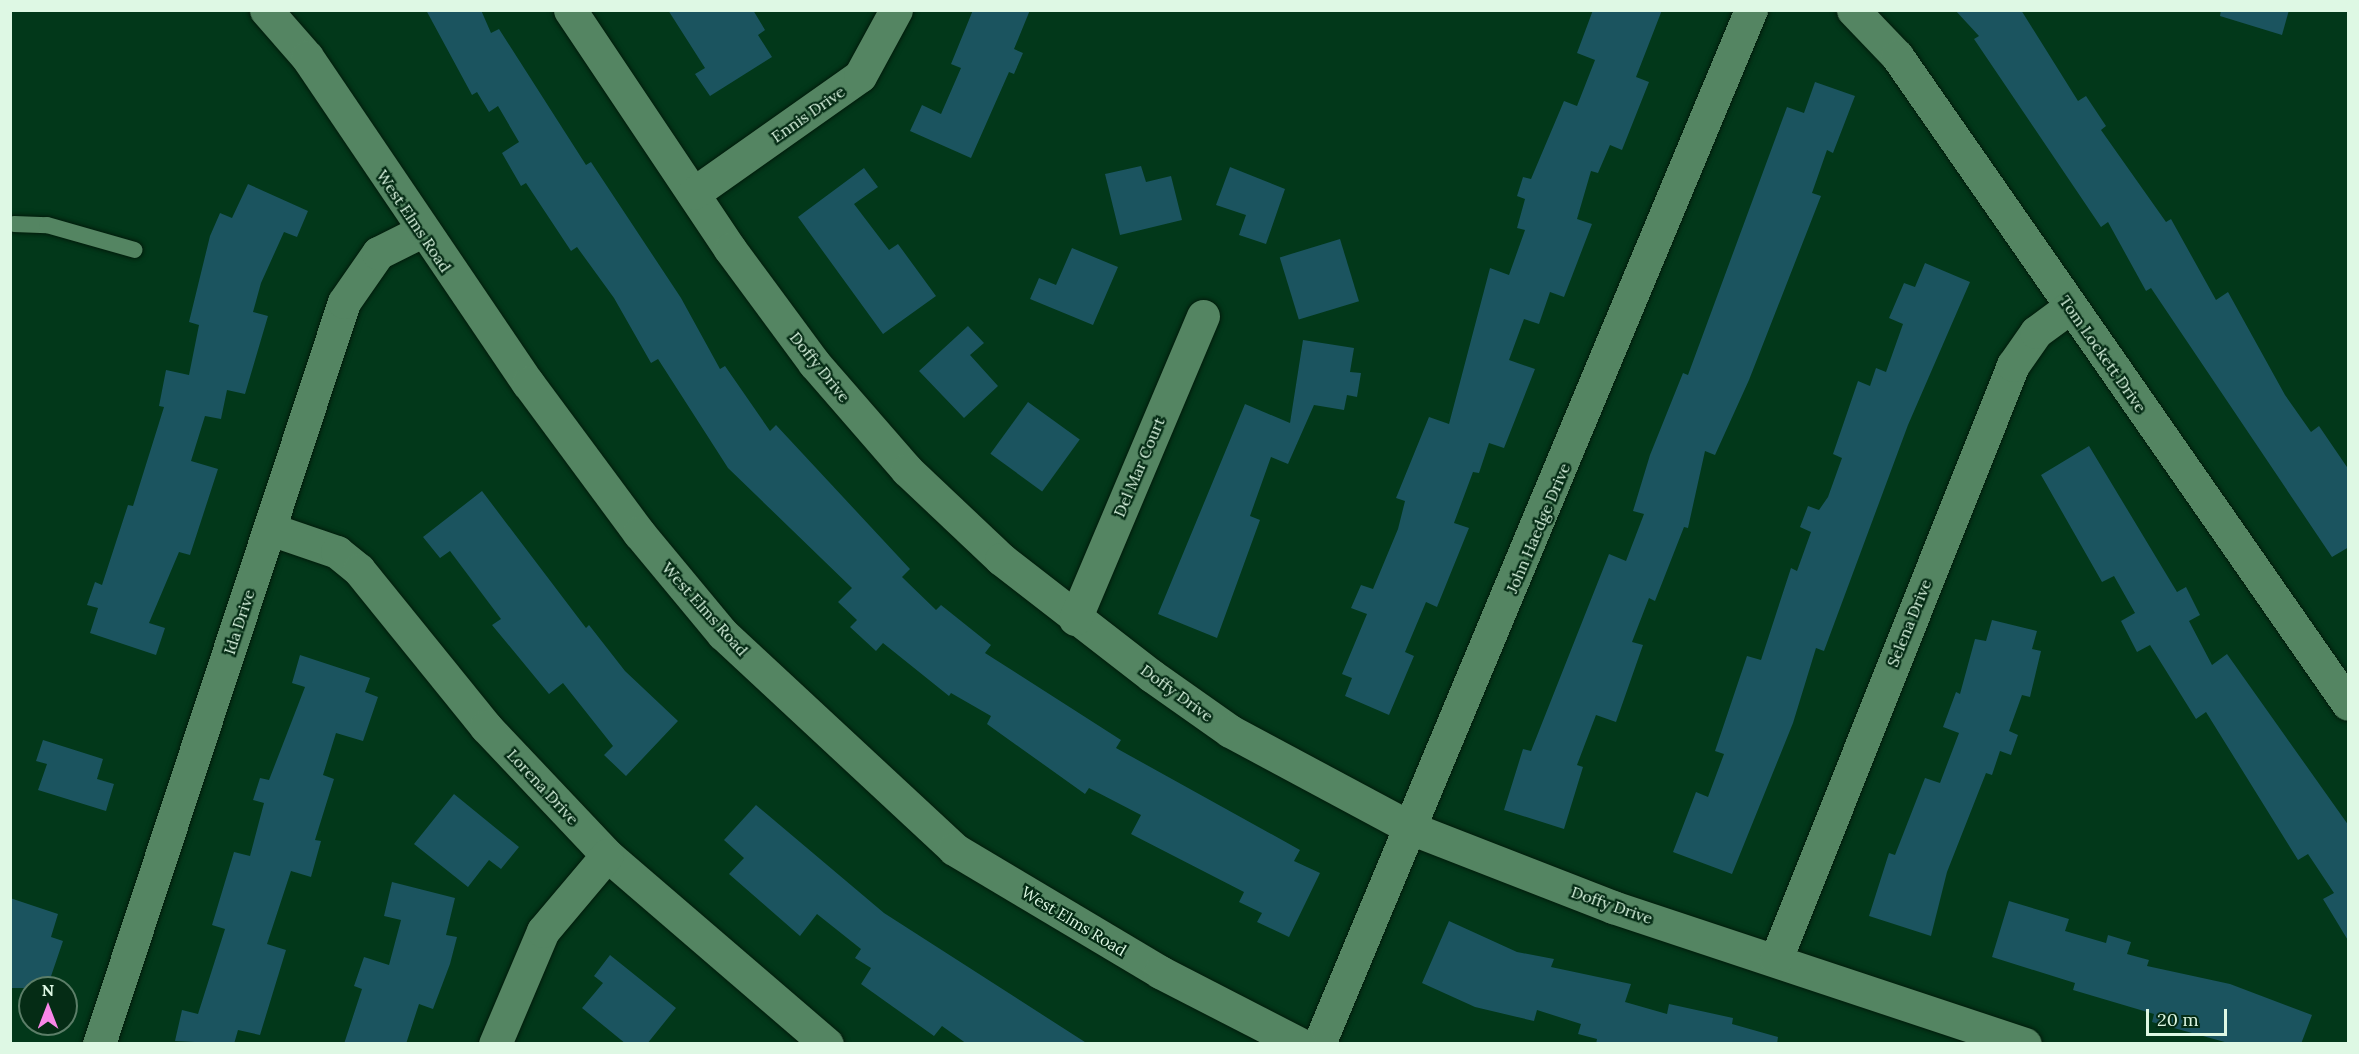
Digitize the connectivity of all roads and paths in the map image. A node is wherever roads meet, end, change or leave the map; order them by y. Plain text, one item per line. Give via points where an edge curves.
1 (266, 10) edge
2 (570, 10) edge
3 (896, 10) edge
4 (1751, 10) edge
5 (1853, 10) edge
6 (694, 193) junction
7 (12, 228) edge
8 (420, 232) junction
9 (135, 250) dead end
10 (2070, 307) junction
11 (1203, 316) dead end
12 (270, 529) junction
13 (1075, 619) junction
14 (2349, 704) edge
15 (1413, 829) junction
16 (607, 855) junction
17 (1776, 959) junction
18 (99, 1044) edge
19 (495, 1044) edge
20 (827, 1044) edge
21 (1300, 1044) edge
22 (1319, 1044) edge
23 (2025, 1044) edge

1 - 8 street, West Elms Road via 307,57
2 - 6 street, Doffy Drive
3 - 6 street, Ennis Drive via 860,76
4 - 15 street, John Haedge Drive
5 - 10 street, Tom Lockett Drive via 1897,56
6 - 13 street, Doffy Drive via 814,363 907,470 1001,559
7 - 9 lane via 47,225
8 - 12 street, Ida Drive via 378,254 344,302
8 - 21 street, West Elms Road via 639,533 723,634 848,753 954,849 1160,972
10 - 14 street, Tom Lockett Drive
10 - 17 street, Selena Drive via 2036,332 2013,365
11 - 13 street, Del Mar Court
12 - 16 street, Lorena Drive via 337,552 359,570 486,727
12 - 18 street, Ida Drive
13 - 15 street, Doffy Drive via 1230,731
15 - 17 street, Doffy Drive via 1613,907
15 - 22 street, John Haedge Drive
16 - 19 street via 543,931
16 - 20 street, Lorena Drive
17 - 23 street, Doffy Drive

